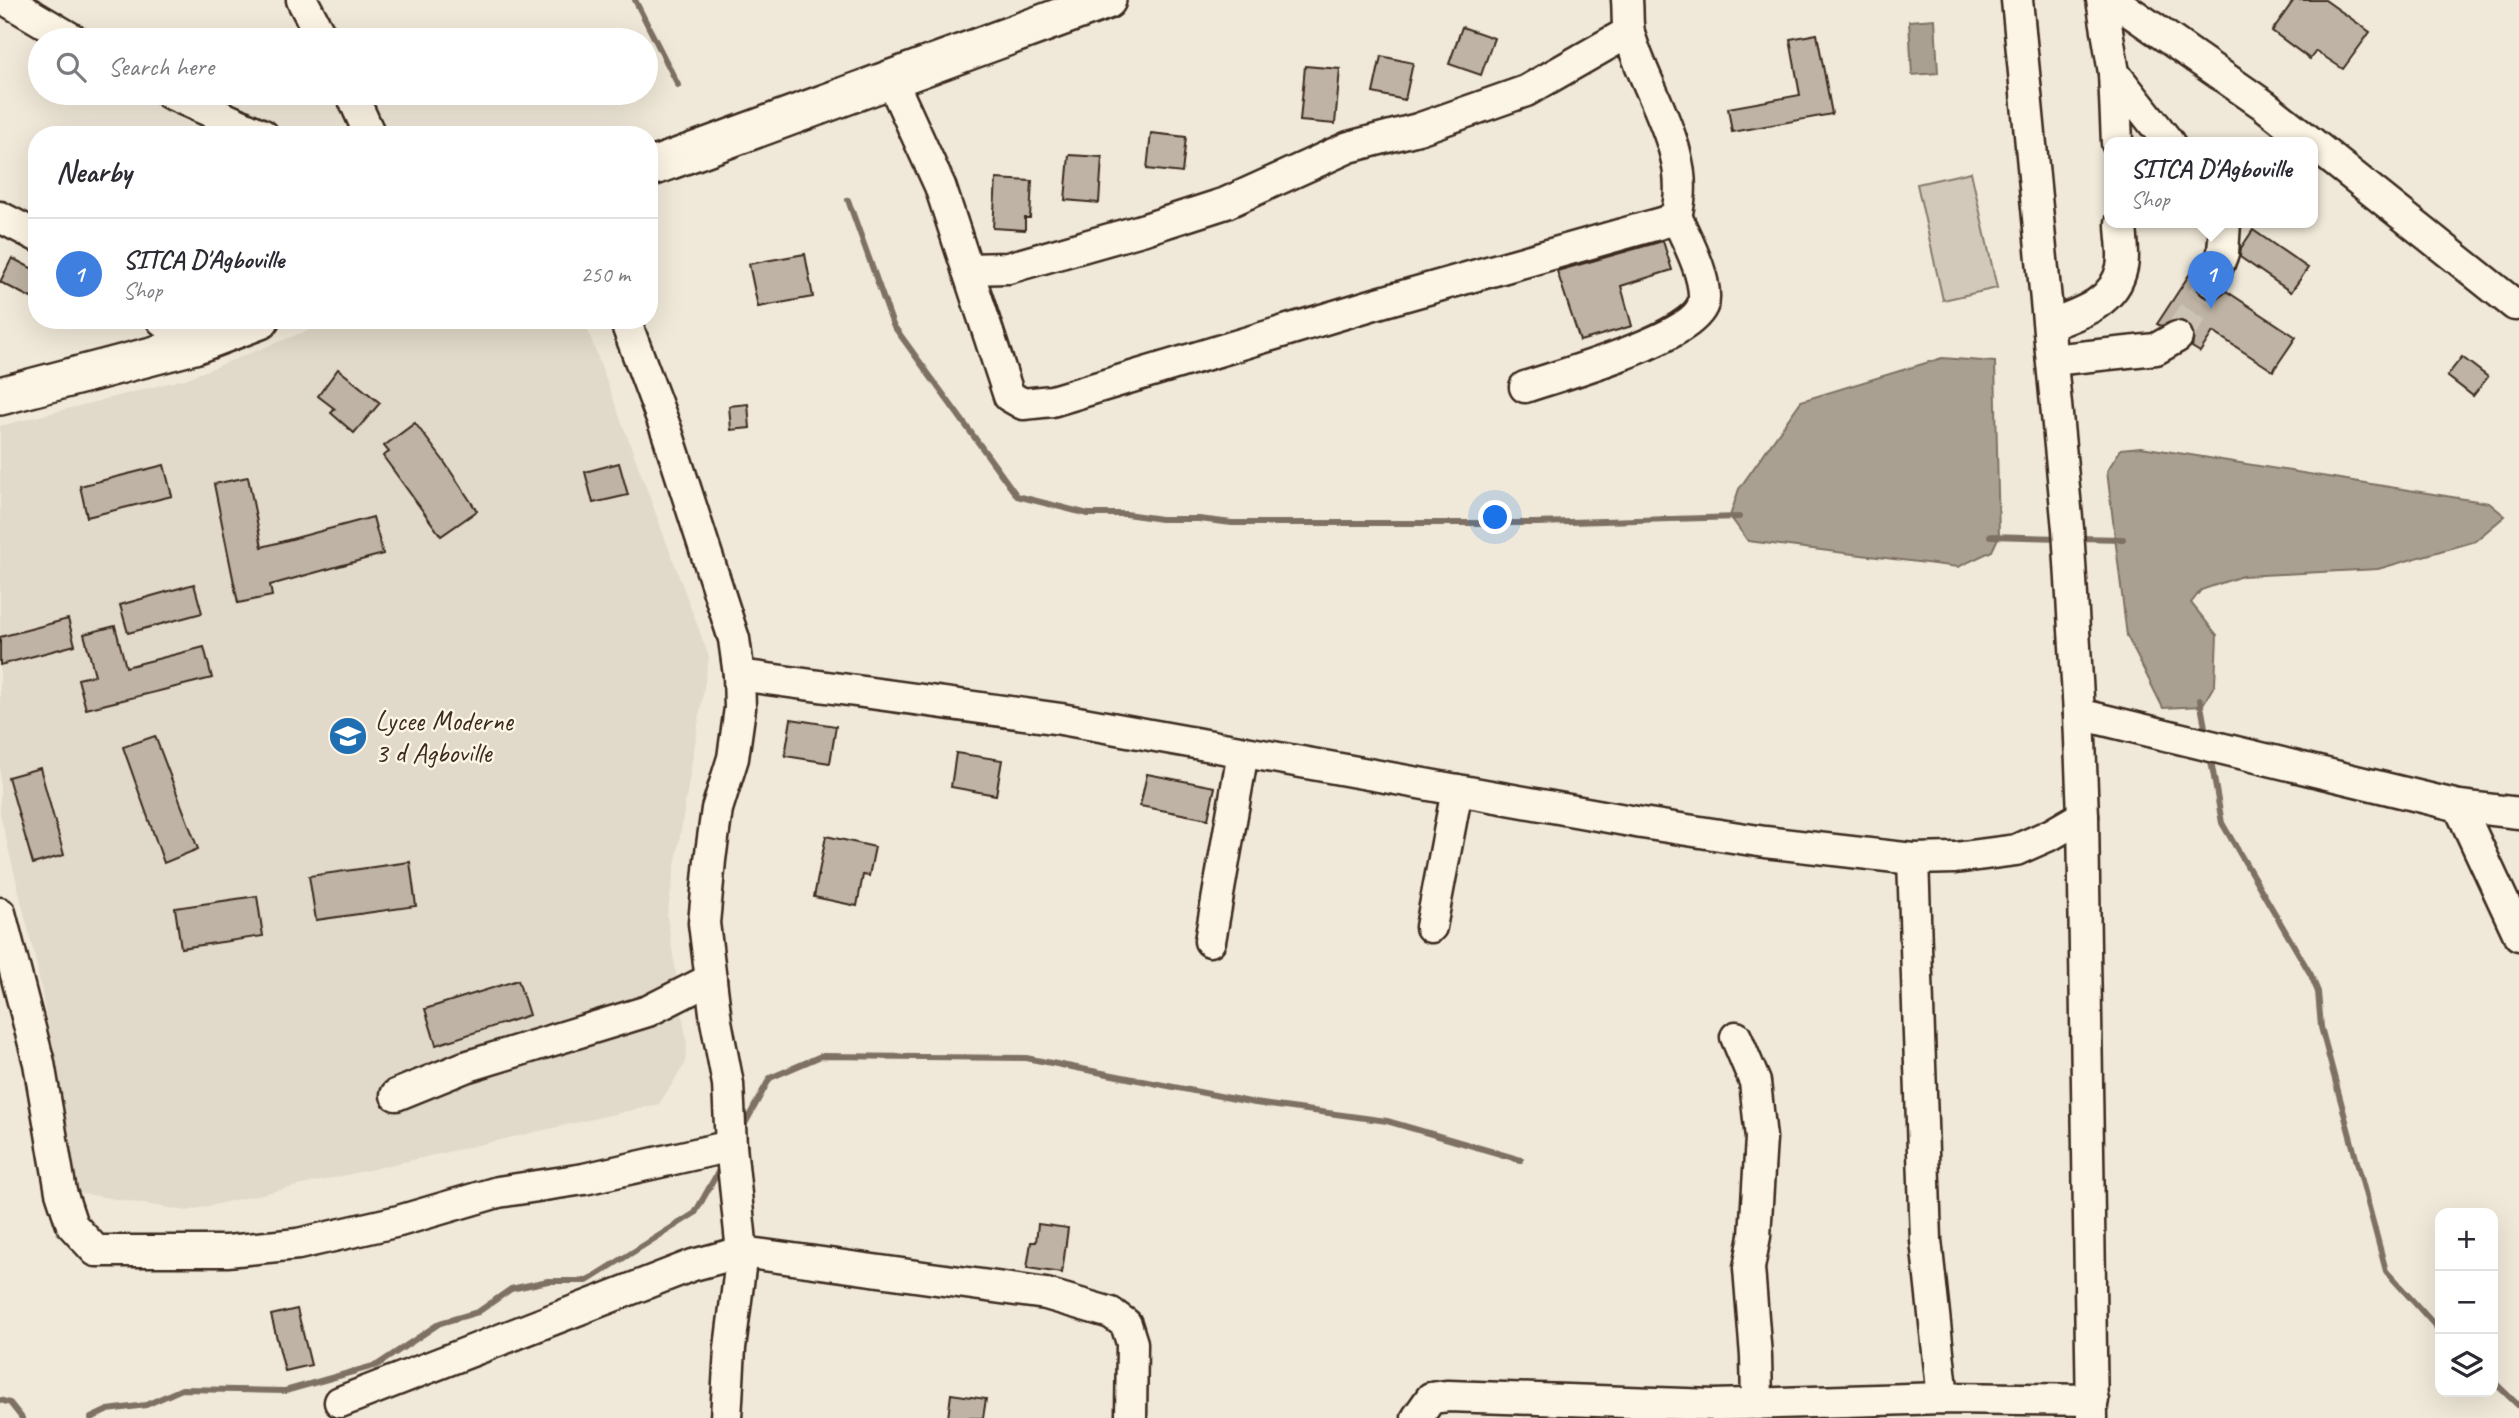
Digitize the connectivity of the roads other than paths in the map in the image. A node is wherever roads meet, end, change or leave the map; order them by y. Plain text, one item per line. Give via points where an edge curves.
1 (6, 0) edge
2 (302, 0) edge
3 (1107, 0) edge
4 (1627, 0) edge
5 (2017, 0) edge
6 (2102, 0) edge
7 (2113, 0) edge
8 (54, 28) edge
9 (317, 28) edge
10 (1629, 32) junction
11 (2114, 73) junction
12 (892, 81) junction
13 (196, 105) edge
14 (356, 105) edge
15 (243, 126) edge
16 (366, 126) edge
17 (2117, 137) edge
18 (2164, 137) edge
19 (2304, 137) edge
20 (2318, 148) edge
21 (658, 165) edge
22 (1676, 216) junction
23 (0, 217) edge
24 (2120, 228) edge
25 (2225, 228) edge
26 (28, 231) edge
27 (967, 269) junction
28 (2212, 282) tunnel mouth
29 (2515, 306) dead end
30 (2049, 325) junction
31 (174, 329) edge
32 (236, 329) edge
33 (628, 329) edge
34 (2177, 337) tunnel mouth
35 (194, 345) junction
36 (2052, 360) junction
37 (1525, 387) dead end
38 (0, 396) edge
39 (739, 675) junction
40 (2079, 714) junction
41 (1243, 752) junction
42 (1457, 790) junction
43 (2459, 806) junction
44 (2519, 813) edge
45 (2083, 816) junction
46 (1913, 859) junction
47 (0, 913) edge
48 (1432, 927) dead end
49 (2519, 935) edge
50 (1210, 941) dead end
51 (711, 979) junction
52 (1736, 1037) dead end
53 (396, 1095) dead end
54 (732, 1146) junction
55 (742, 1252) junction
56 (1943, 1398) junction
57 (340, 1402) dead end
58 (1757, 1404) junction
59 (2093, 1409) edge
60 (1711, 1412) edge
61 (726, 1418) edge
62 (1131, 1418) edge
63 (1417, 1418) edge

1 - 8 street
2 - 9 street
3 - 12 main road
4 - 10 street
5 - 30 street
6 - 11 street
7 - 19 street
10 - 22 street via 1680,172
10 - 27 street via 1526,91 1418,129 1349,147 1226,203 1008,268
11 - 17 street
11 - 18 street
12 - 21 main road
12 - 27 street via 940,186
13 - 15 street
14 - 16 street
20 - 29 street
22 - 27 street via 1052,401 1023,404 1009,396
22 - 37 street via 1697,265 1702,309 1660,341
23 - 26 street
24 - 30 street via 2122,267 2110,293 2085,312
25 - 28 street via 2224,253
30 - 36 street
31 - 35 street
32 - 35 main road
33 - 39 street via 734,639
34 - 36 street via 2156,349
35 - 38 main road
36 - 40 street
39 - 41 street via 1061,719
39 - 51 street via 733,758 717,808 704,923
40 - 43 street
40 - 45 street
41 - 42 street
41 - 50 street
42 - 46 street via 1765,842
42 - 48 street
43 - 44 street
43 - 49 street
45 - 46 street via 2016,850
45 - 59 street
46 - 56 street via 1926,1240
47 - 54 street via 40,1063 61,1192 72,1225 96,1251 227,1251 298,1244 499,1192 584,1179
51 - 53 street via 648,1011 465,1067
51 - 54 street via 729,1084
52 - 58 street via 1755,1082 1761,1138 1749,1268
54 - 55 street
55 - 57 street via 680,1270
55 - 61 street
55 - 62 street via 1046,1294 1111,1313 1126,1324 1132,1343
56 - 58 street
56 - 59 street
58 - 60 street
60 - 63 street via 1448,1396 1431,1398

